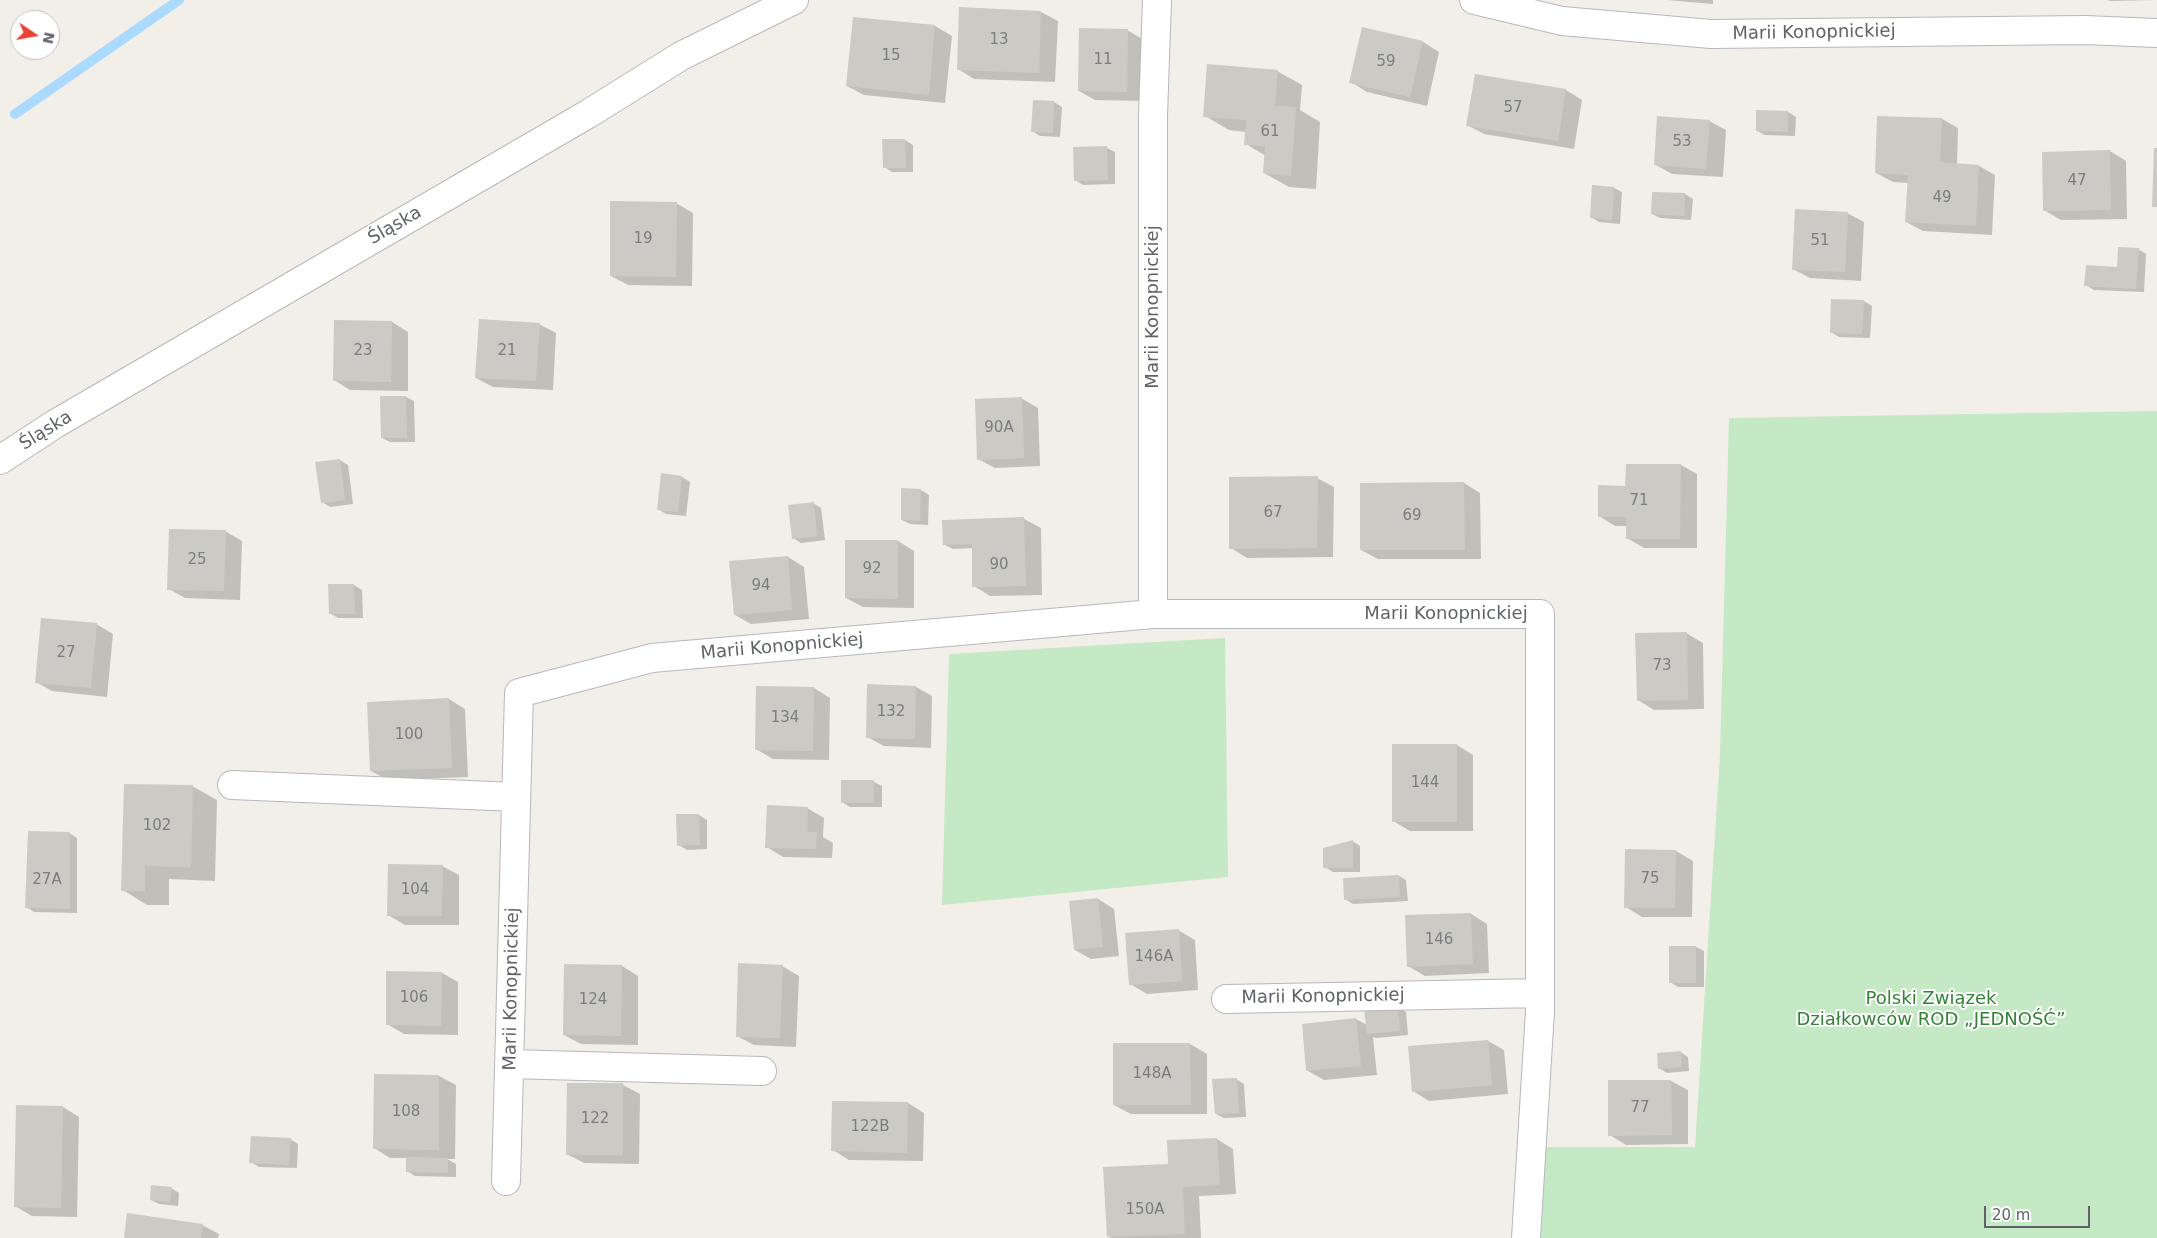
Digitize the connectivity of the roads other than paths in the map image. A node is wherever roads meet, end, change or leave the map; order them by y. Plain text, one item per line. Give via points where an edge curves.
1 (794, 0) edge
2 (1156, 0) edge
3 (1474, 0) edge
4 (2157, 33) edge
5 (0, 460) edge
6 (1153, 614) junction
7 (232, 785) dead end
8 (516, 797) junction
9 (1540, 993) junction
10 (1226, 999) dead end
11 (510, 1064) junction
12 (762, 1071) dead end
13 (506, 1181) dead end
14 (1526, 1238) edge

1 - 5 street, Śląska via 681,56 579,119 55,424
2 - 6 street, Marii Konopnickiej
3 - 4 street, Marii Konopnickiej via 1562,21 1711,34 2085,30
6 - 8 street, Marii Konopnickiej via 652,658 519,693
6 - 9 street, Marii Konopnickiej via 1540,614
7 - 8 street
8 - 11 street, Marii Konopnickiej
9 - 10 street, Marii Konopnickiej
9 - 14 street, Marii Konopnickiej
11 - 12 street
11 - 13 street, Marii Konopnickiej

